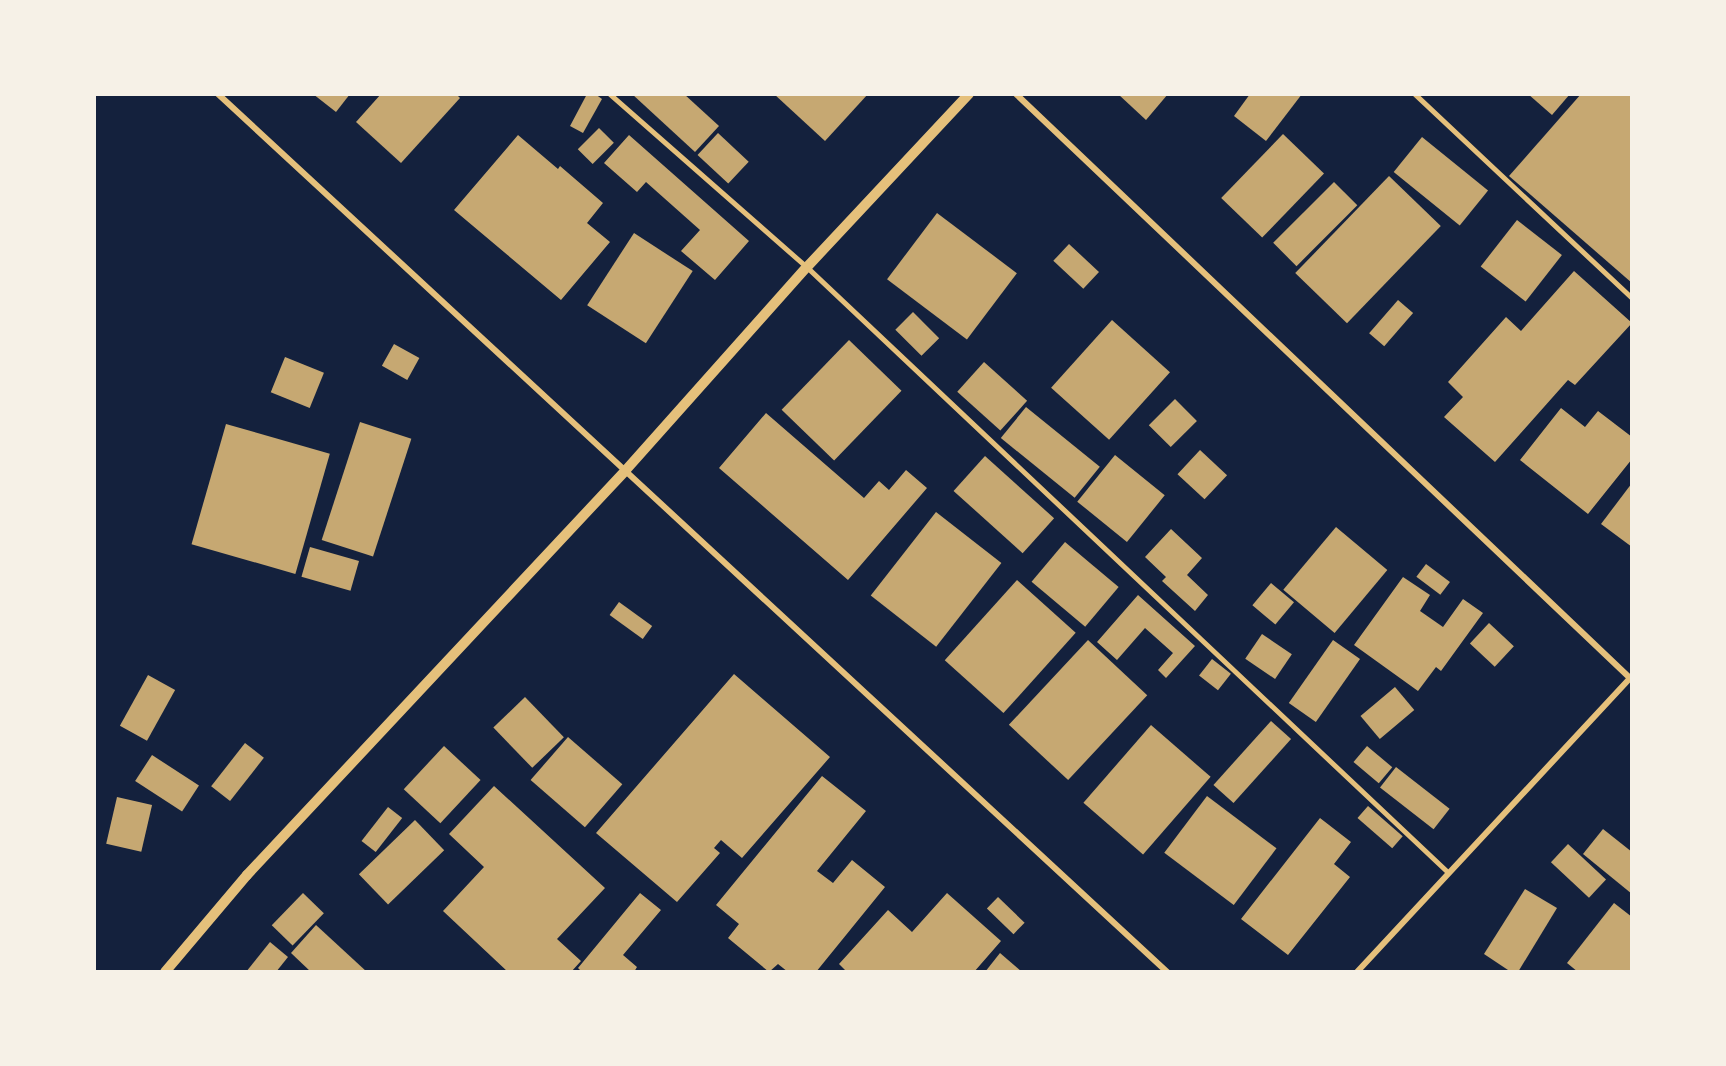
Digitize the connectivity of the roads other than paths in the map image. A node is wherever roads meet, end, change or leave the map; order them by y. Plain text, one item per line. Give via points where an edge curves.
1 (218, 94) edge
2 (610, 94) edge
3 (969, 94) edge
4 (1016, 94) edge
5 (1415, 94) edge
6 (807, 267) junction
7 (1632, 298) edge
8 (625, 471) junction
9 (1631, 677) edge
10 (1448, 872) junction
11 (165, 972) edge
12 (1167, 972) edge
13 (1358, 972) edge

1 - 8 street
2 - 6 lane
3 - 6 street
4 - 9 street
5 - 7 lane
6 - 8 street
6 - 10 lane
8 - 11 street via 247,876
8 - 12 street
9 - 10 street
10 - 13 street

